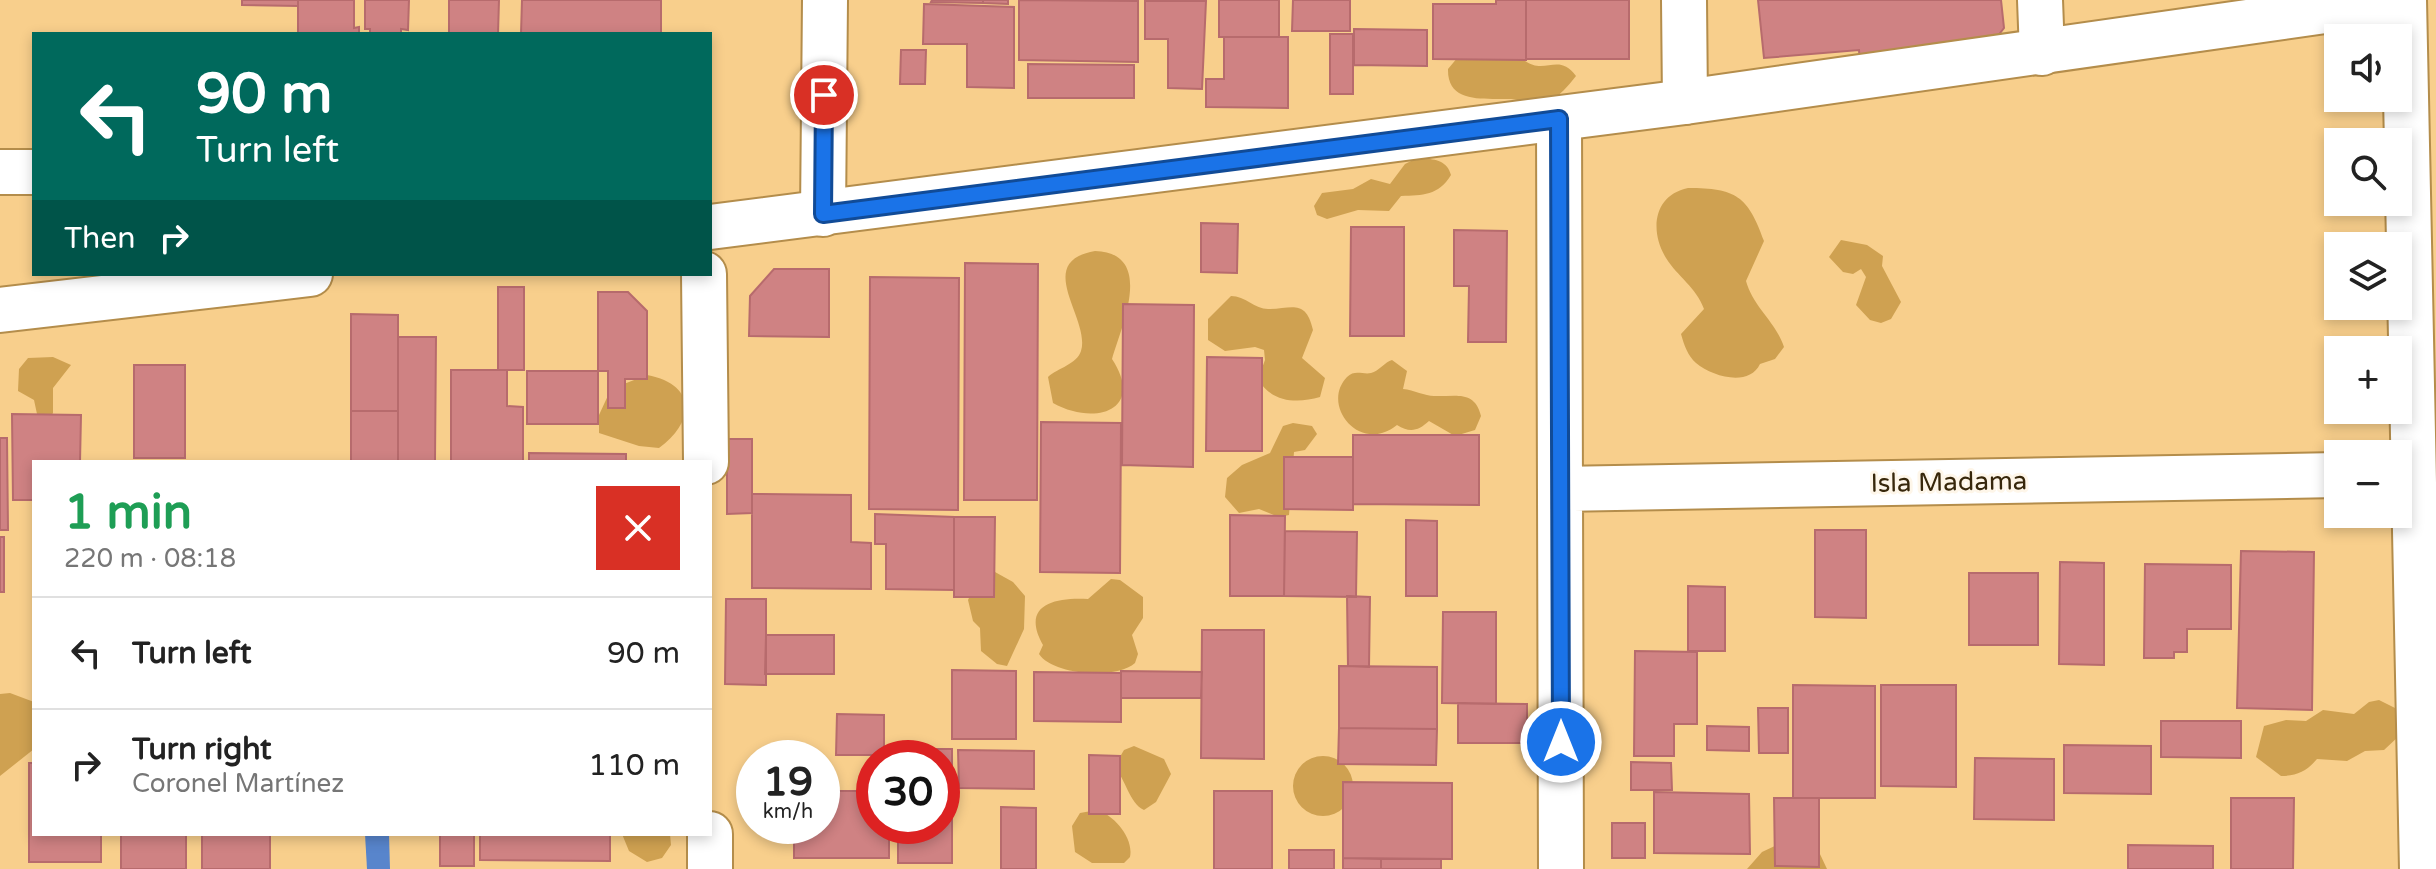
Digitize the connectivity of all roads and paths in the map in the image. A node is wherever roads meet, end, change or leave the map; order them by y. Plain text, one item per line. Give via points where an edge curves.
1 (825, 0) edge
2 (1684, 0) edge
3 (2040, 0) edge
4 (2403, 0) edge
5 (2042, 53) junction
6 (1685, 102) junction
7 (1559, 119) junction
8 (0, 172) edge
9 (32, 172) edge
10 (823, 214) junction
11 (712, 227) edge
12 (293, 276) edge
13 (704, 276) edge
14 (0, 310) edge
15 (706, 460) edge
16 (2417, 473) edge
17 (2324, 475) edge
18 (1560, 489) junction
19 (710, 836) edge
20 (710, 869) edge
21 (1561, 869) edge
22 (2422, 869) edge

1 - 10 street
2 - 6 street
3 - 5 street
4 - 5 street
4 - 16 street
5 - 6 street
6 - 7 street
7 - 10 street
7 - 18 street
8 - 9 street
10 - 11 street
12 - 14 street
13 - 15 street
16 - 22 street
17 - 18 street, Isla Madama
18 - 21 street
19 - 20 street

